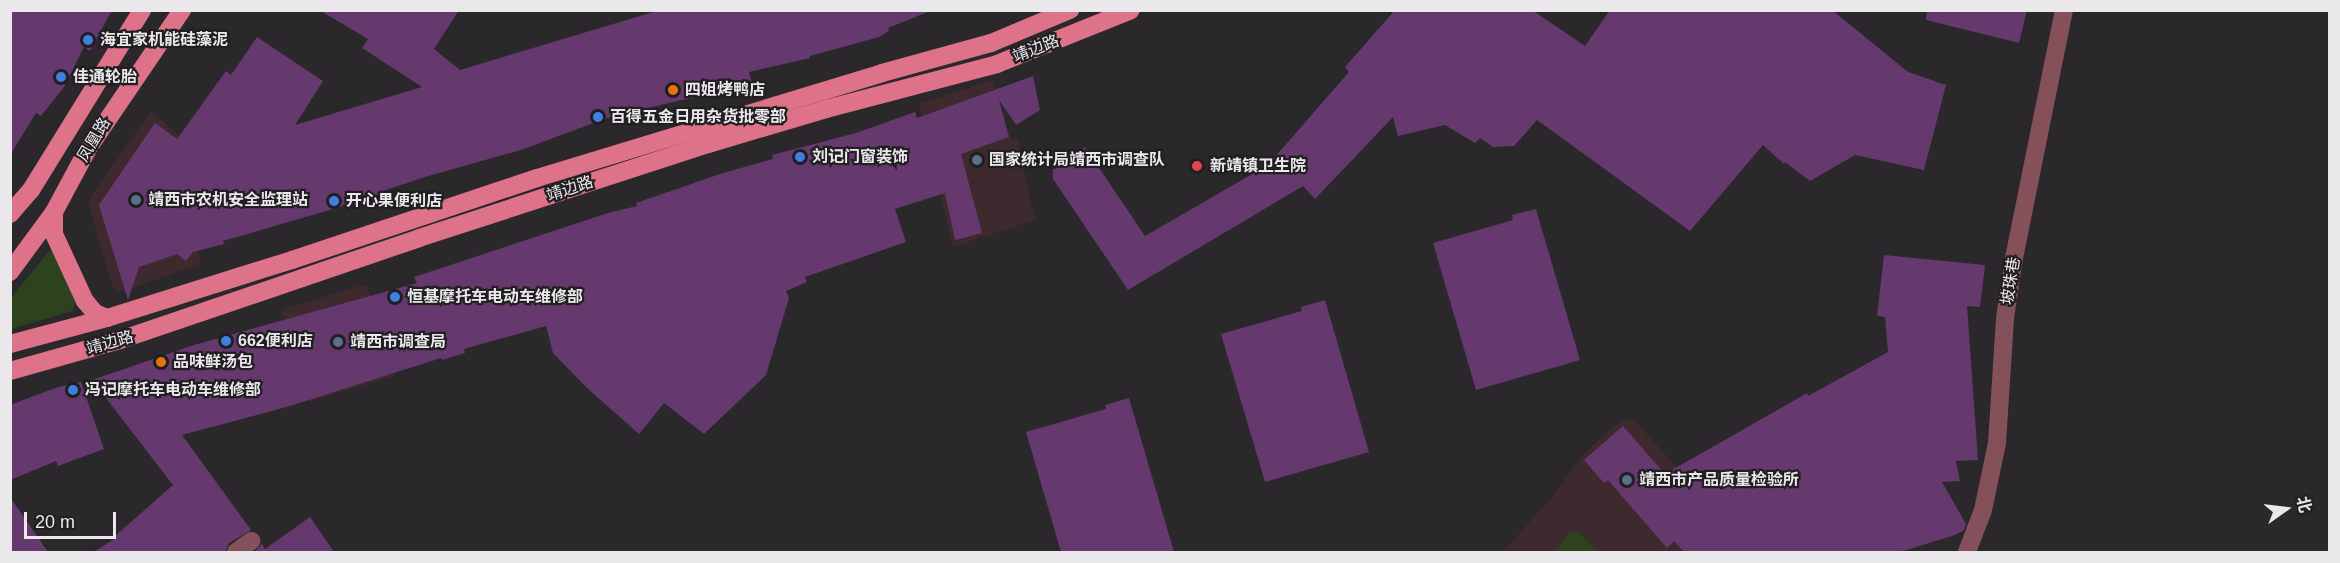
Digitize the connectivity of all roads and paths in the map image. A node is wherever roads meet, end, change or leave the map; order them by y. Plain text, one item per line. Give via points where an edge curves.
1 (142, 10) edge
2 (182, 10) edge
3 (1070, 10) edge
4 (1131, 10) edge
5 (2064, 10) edge
6 (54, 212) junction
7 (10, 214) edge
8 (10, 272) edge
9 (107, 318) junction
10 (10, 344) edge
11 (10, 371) edge
12 (251, 542) dead end
13 (236, 552) edge
14 (1967, 552) edge

1 - 7 main road, 凤凰路 via 31,190
2 - 6 main road, 凤凰路 via 89,147
3 - 9 main road, 靖边路 via 991,43 548,175
4 - 11 main road, 靖边路 via 997,64 708,144 120,340
5 - 14 street, 坡珠巷 via 2005,318 1996,443 1983,510
6 - 8 main road, 凤凰路
6 - 9 main road via 54,234 85,301 95,313
9 - 10 main road, 靖边路
12 - 13 street

